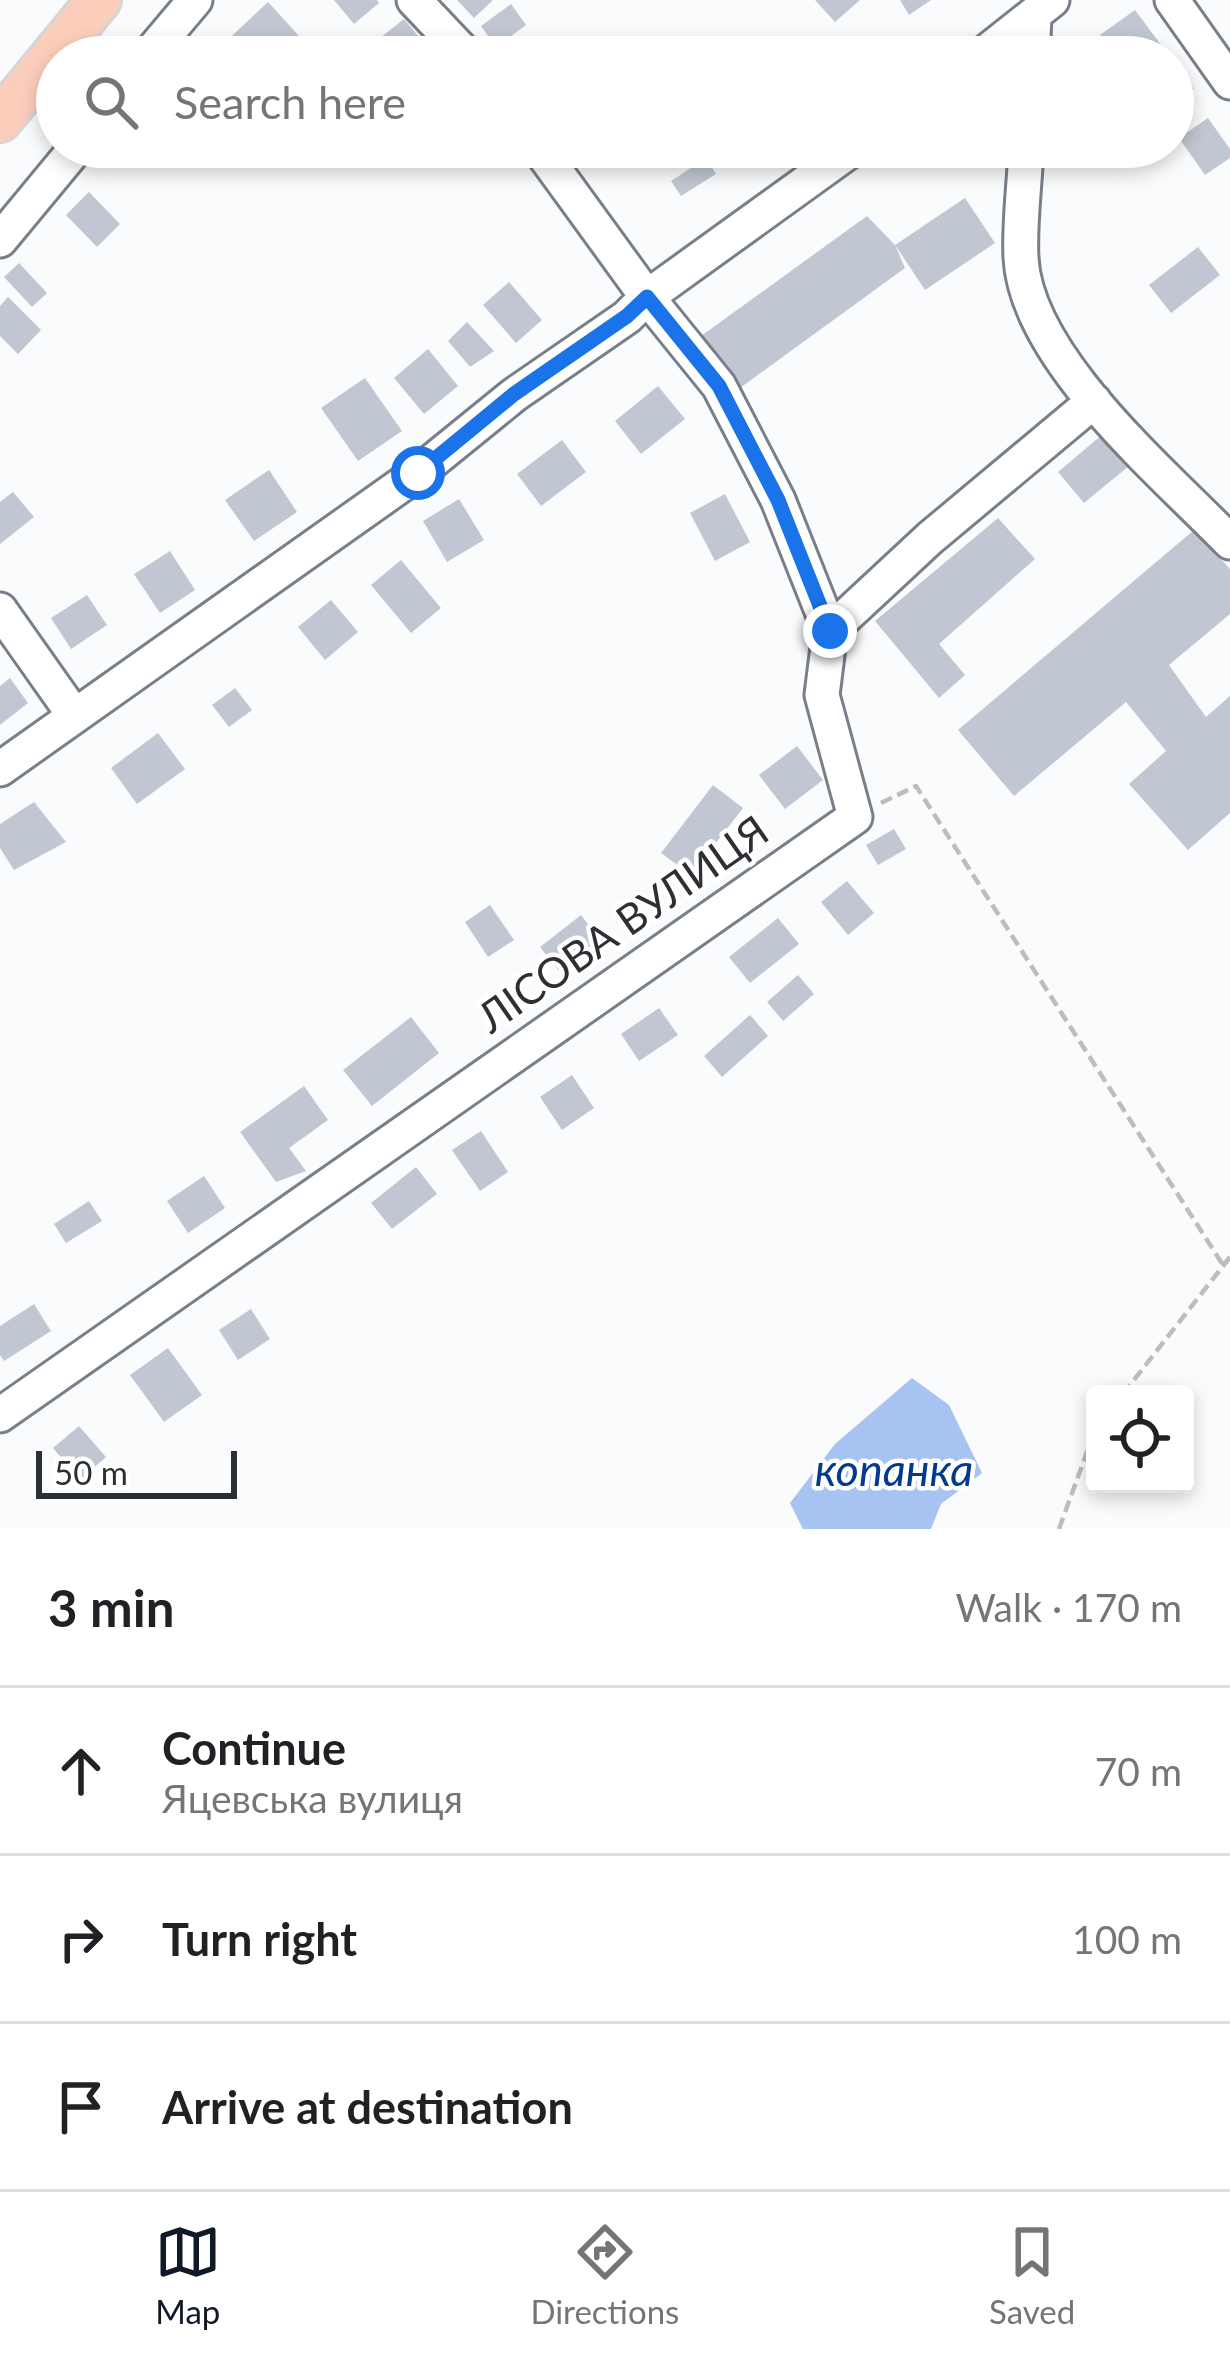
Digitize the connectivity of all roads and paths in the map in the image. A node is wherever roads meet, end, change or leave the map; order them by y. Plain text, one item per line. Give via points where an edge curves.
1 (99, 0) edge
2 (195, 0) edge
3 (415, 0) edge
4 (1172, 0) edge
5 (1036, 6) edge
6 (69, 36) edge
7 (165, 36) edge
8 (448, 36) edge
9 (1003, 36) edge
10 (1034, 36) edge
11 (36, 76) edge
12 (1230, 82) edge
13 (0, 120) edge
14 (60, 168) edge
15 (553, 168) edge
16 (826, 168) edge
17 (1025, 168) edge
18 (0, 240) edge
19 (647, 297) junction
20 (1094, 401) junction
21 (1230, 542) edge
22 (0, 610) edge
23 (830, 631) junction
24 (74, 715) junction
25 (0, 769) edge
26 (855, 817) junction
27 (1230, 1258) edge
28 (1223, 1265) junction
29 (1130, 1385) edge
30 (0, 1415) edge
31 (1086, 1455) edge
32 (1059, 1529) edge

1 - 6 main road
2 - 7 street
3 - 8 street
4 - 12 street
5 - 9 street
5 - 10 street
11 - 13 main road
14 - 18 street
15 - 19 street
16 - 19 street
17 - 20 street via 1021,260 1032,308
19 - 23 street via 719,386 778,500
19 - 24 street via 418,473
20 - 21 street
20 - 23 street
22 - 24 street
23 - 26 street via 822,695
24 - 25 street
26 - 28 path via 916,786
26 - 30 street, ЛІСОВА ВУЛИЦЯ
27 - 28 path
28 - 29 path
31 - 32 path

